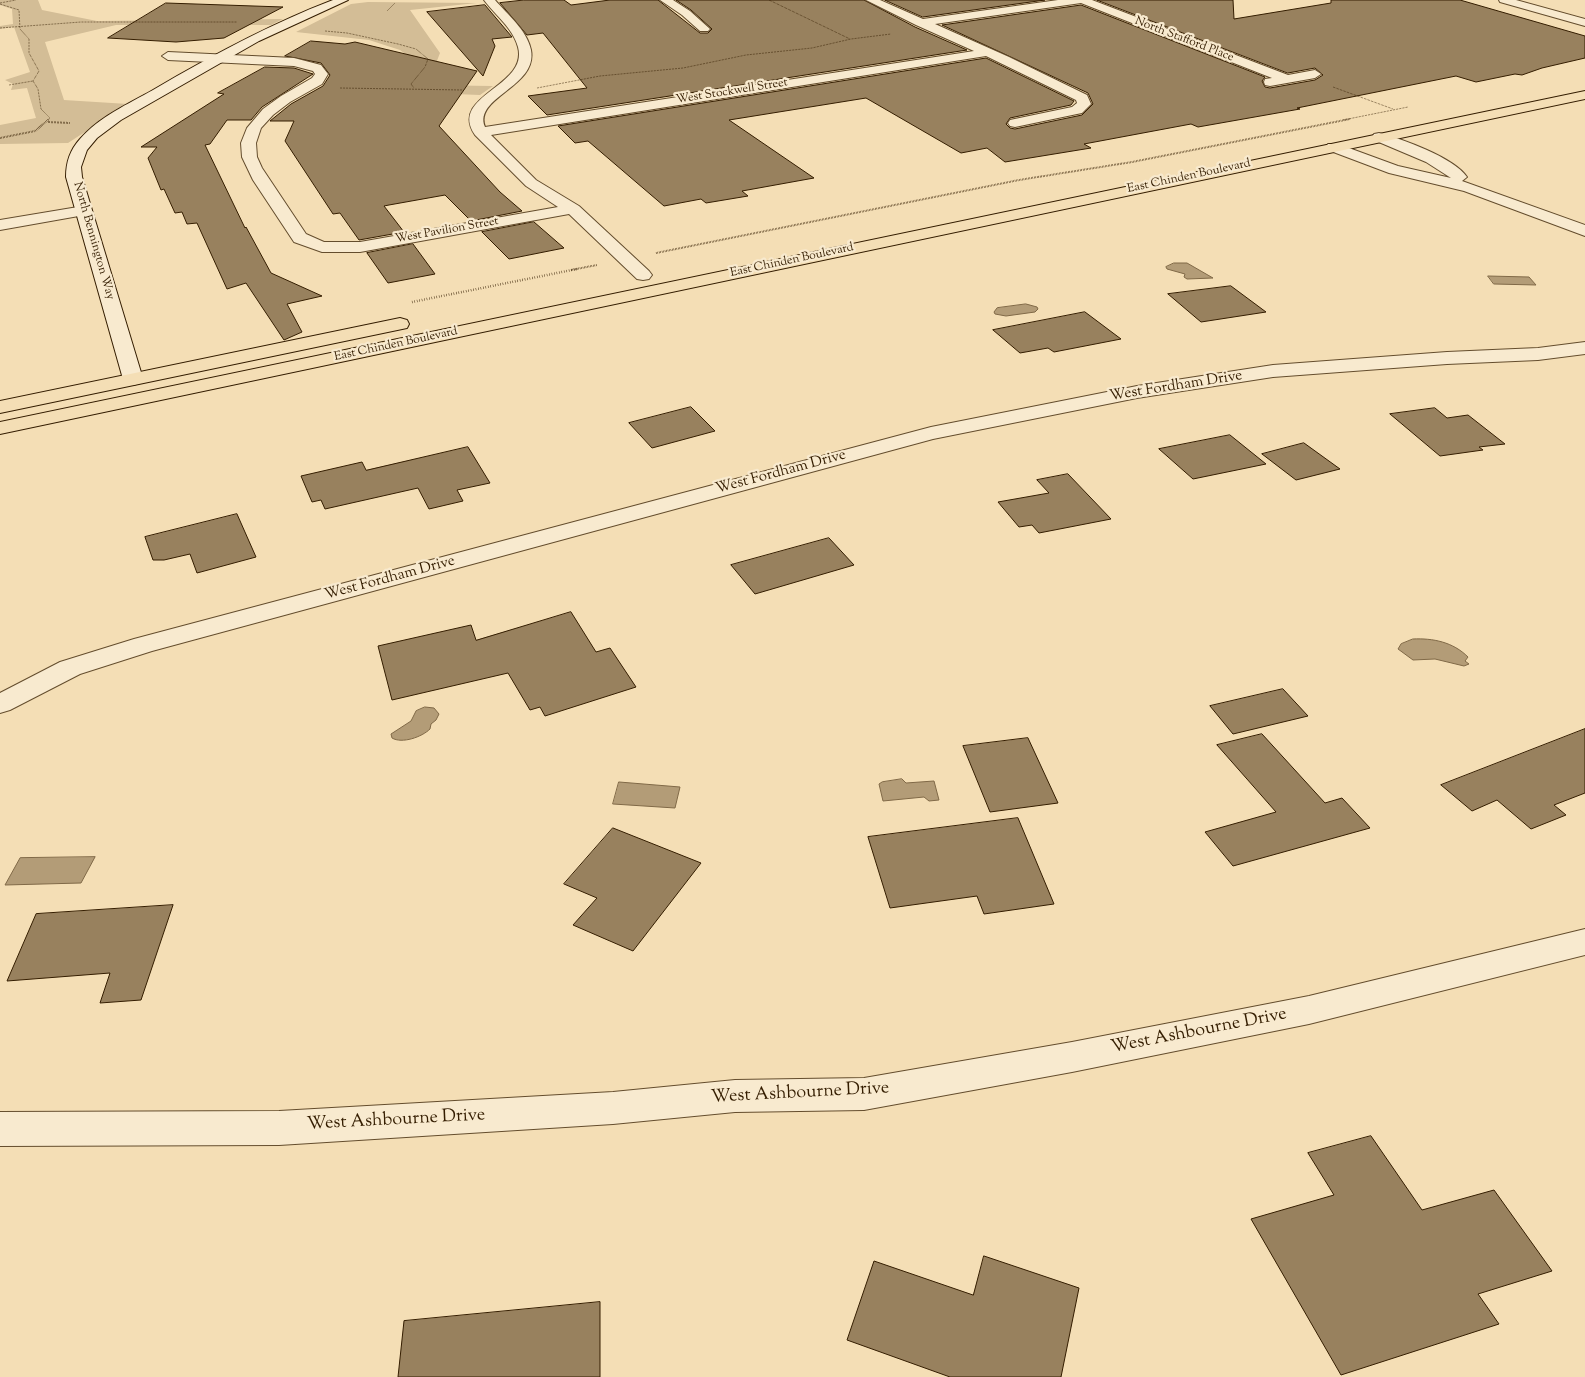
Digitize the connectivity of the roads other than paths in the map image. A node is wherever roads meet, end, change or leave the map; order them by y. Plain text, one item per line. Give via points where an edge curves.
1 (343, 0) edge
2 (488, 0) edge
3 (665, 0) edge
4 (871, 0) edge
5 (1082, 0) edge
6 (1504, 0) edge
7 (920, 23) junction
8 (1585, 23) edge
9 (704, 29) dead end
10 (984, 53) junction
11 (168, 56) dead end
12 (219, 59) junction
13 (1310, 75) road end
14 (1287, 79) junction
15 (1585, 82) edge
16 (1258, 84) dead end
17 (1558, 88) junction
18 (1585, 95) edge
19 (1480, 103) dead end
20 (1016, 123) dead end
21 (480, 132) junction
22 (1379, 137) junction
23 (1333, 146) junction
24 (1470, 186) junction
25 (1021, 196) dead end
26 (962, 208) dead end
27 (572, 209) junction
28 (84, 211) junction
29 (0, 225) edge
30 (1585, 231) edge
31 (662, 271) dead end
32 (643, 275) junction
33 (624, 278) dead end
34 (416, 321) dead end
35 (1585, 348) edge
36 (133, 379) junction
37 (183, 390) junction
38 (0, 407) edge
39 (0, 428) edge
40 (0, 704) edge
41 (1585, 942) edge
42 (0, 1129) edge

1 - 12 street, North Bennington Way via 278,26
2 - 21 street via 515,32 526,52 518,74 479,110 476,122
3 - 9 street
4 - 7 street
5 - 7 street
5 - 14 street, North Stafford Place
6 - 8 street
7 - 10 street
10 - 20 street via 1082,98 1084,104 1077,110
10 - 21 street, West Stockwell Street
11 - 12 street
12 - 27 street, West Pavilion Street via 294,62 317,68 322,74 317,81 269,111 256,124 248,149 251,164 300,238 322,247 360,247
12 - 28 street, North Bennington Way via 116,118 84,142 73,167
13 - 14 street
14 - 16 street
15 - 17 main road
17 - 19 main road
17 - 23 main road via 1531,99 1352,135
18 - 22 main road, East Chinden Boulevard
21 - 27 street via 531,183
22 - 23 main road, East Chinden Boulevard
22 - 24 street via 1443,165
23 - 24 street via 1394,170
23 - 37 main road, East Chinden Boulevard
24 - 30 street
25 - 26 main road
27 - 32 street
28 - 29 street
28 - 36 street, North Bennington Way
31 - 32 main road
32 - 33 main road
32 - 37 main road via 602,293 273,362
34 - 36 main road, East Chinden Boulevard
35 - 40 street, West Fordham Drive via 1538,354 1273,371 1137,392 931,433 144,645 70,668
36 - 38 main road, East Chinden Boulevard
37 - 39 main road, East Chinden Boulevard
41 - 42 street, West Ashbourne Drive via 1309,1010 864,1094 735,1096 613,1108 279,1128

